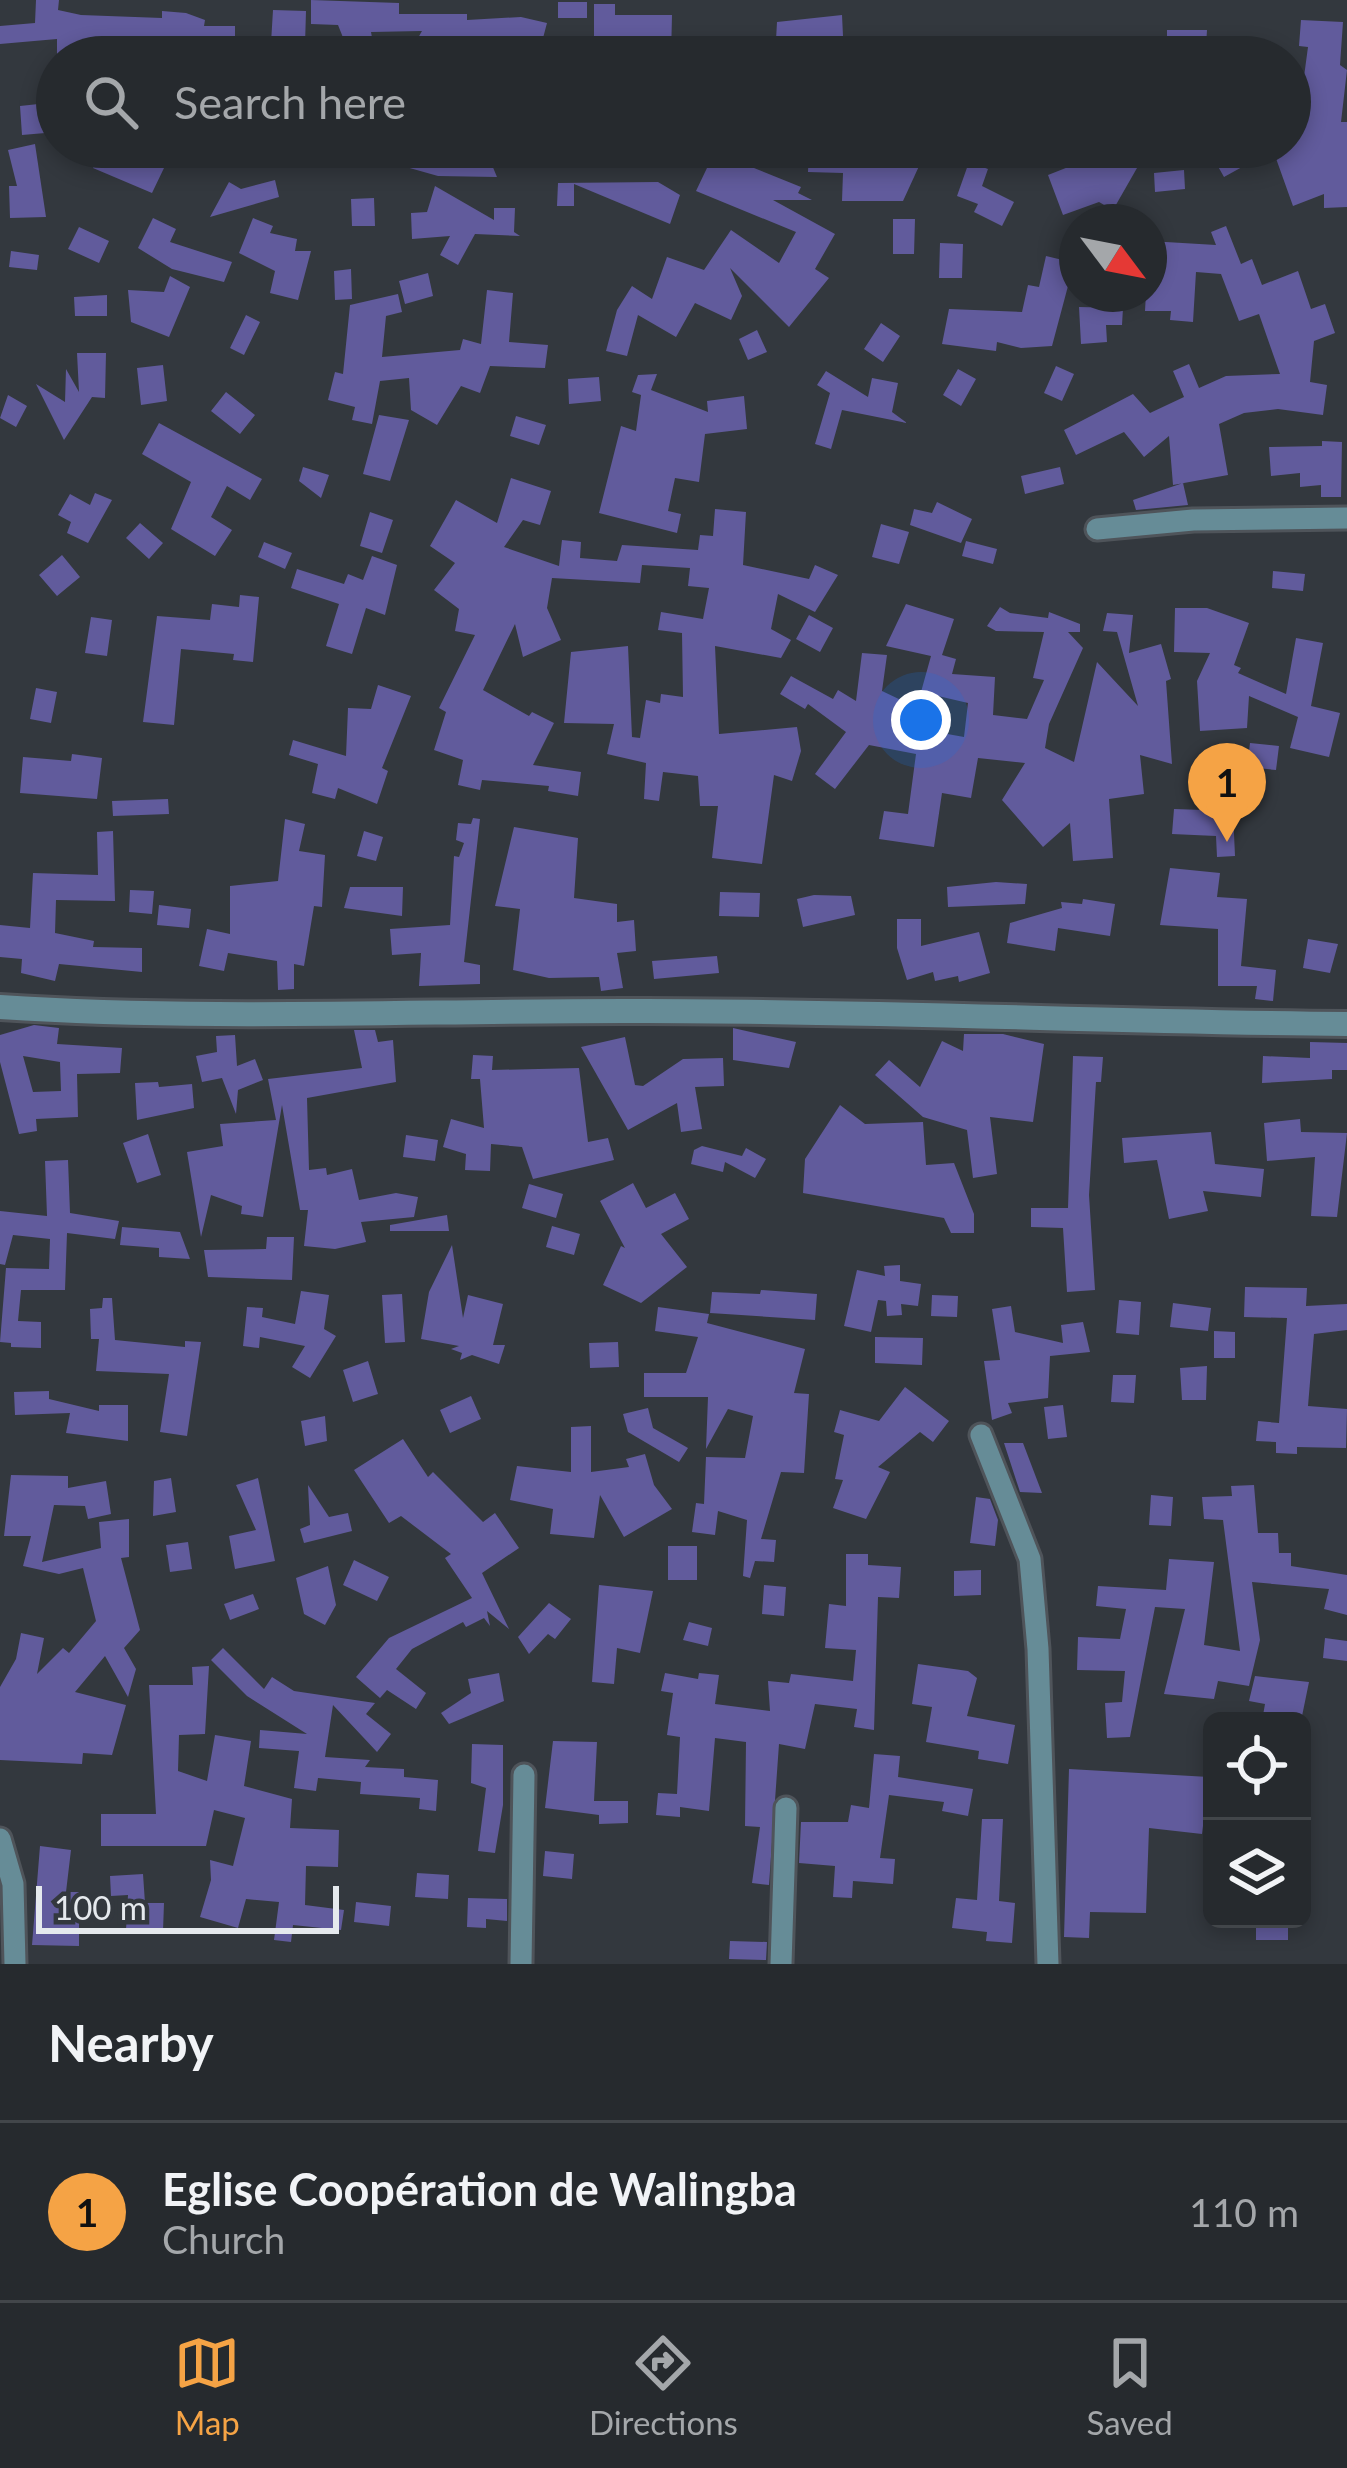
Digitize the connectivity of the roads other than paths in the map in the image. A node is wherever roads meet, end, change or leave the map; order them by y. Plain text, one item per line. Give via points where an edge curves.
1 (1347, 518) edge
2 (1097, 530) dead end
3 (0, 1007) edge
4 (1347, 1024) edge
5 (981, 1435) dead end
6 (524, 1775) dead end
7 (785, 1808) dead end
8 (0, 1839) edge
9 (15, 1964) edge
10 (521, 1964) edge
11 (781, 1964) edge
12 (1048, 1964) edge

1 - 2 street
3 - 4 street via 168,1018 847,1011
5 - 12 street via 1030,1559
6 - 10 street
7 - 11 street
8 - 9 street via 13,1884

